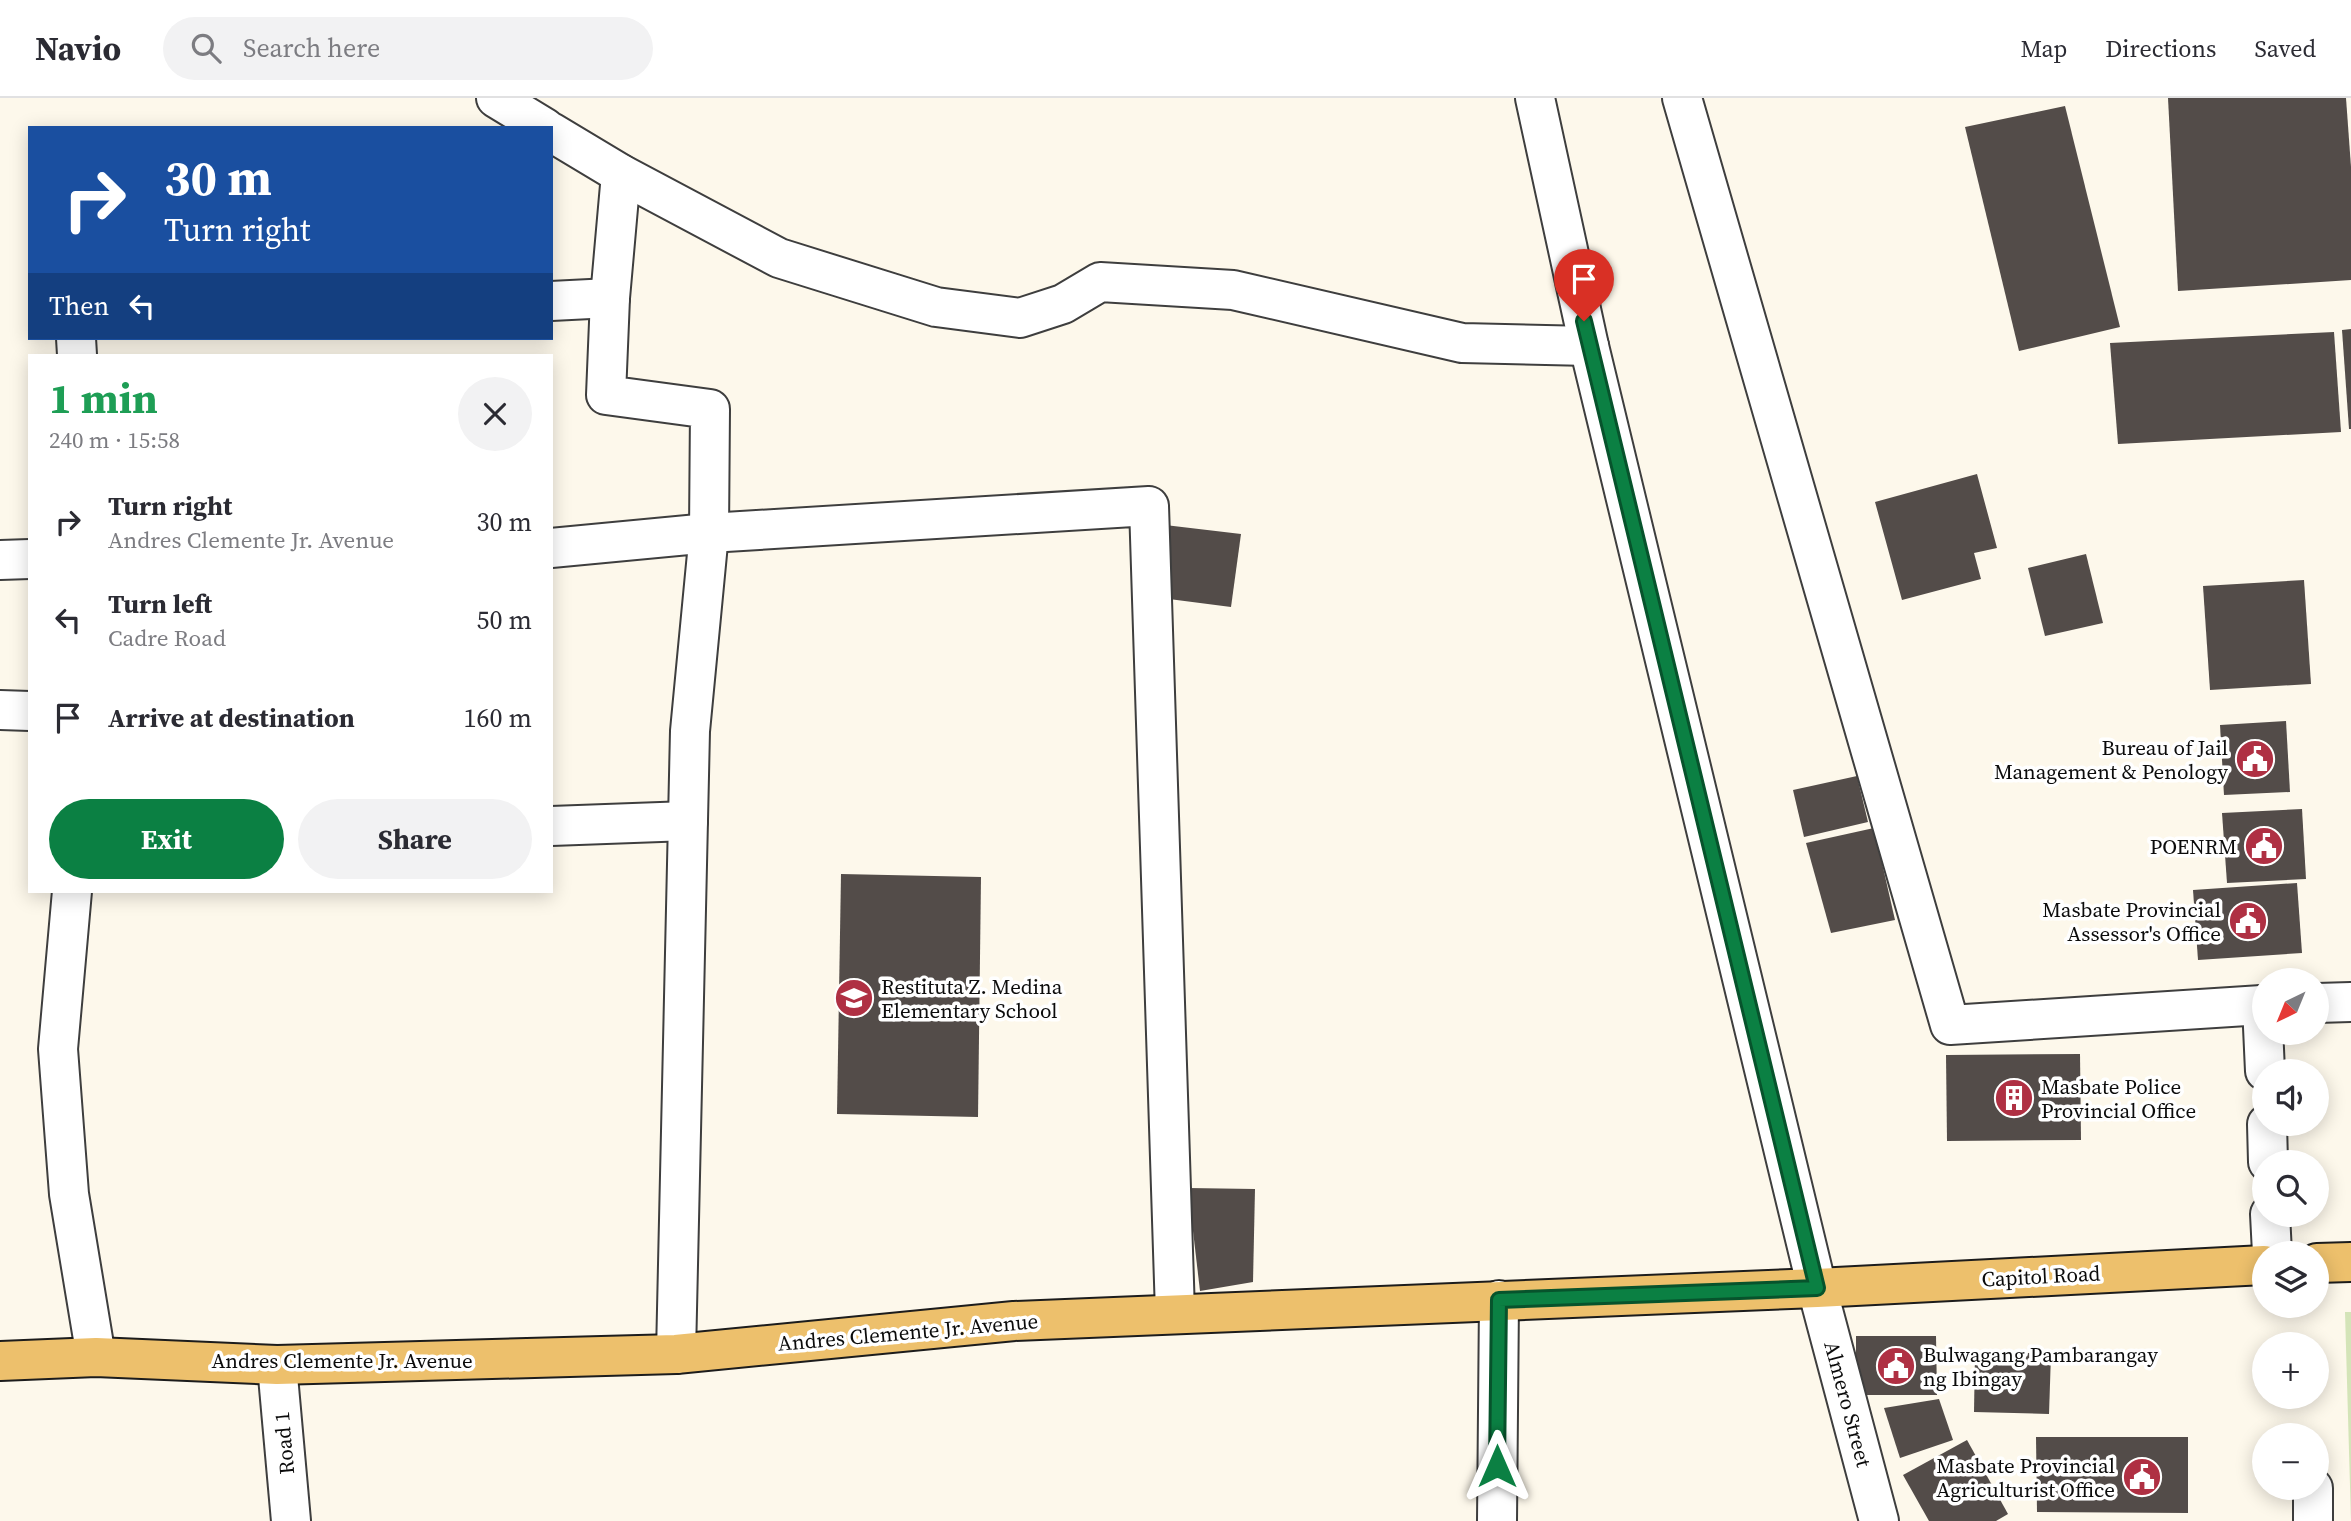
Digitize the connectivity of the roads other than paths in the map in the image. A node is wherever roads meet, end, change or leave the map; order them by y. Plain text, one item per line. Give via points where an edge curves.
1 (496, 98) edge
2 (1535, 98) edge
3 (1682, 98) edge
4 (542, 126) edge
5 (553, 133) edge
6 (621, 174) junction
7 (610, 298) junction
8 (553, 301) edge
9 (1589, 346) junction
10 (709, 533) junction
11 (553, 548) edge
12 (28, 559) edge
13 (0, 560) edge
14 (0, 710) edge
15 (28, 711) edge
16 (688, 821) junction
17 (553, 826) edge
18 (72, 893) edge
19 (2351, 1002) edge
20 (2329, 1003) edge
21 (2252, 1006) edge
22 (2351, 1262) edge
23 (2329, 1263) edge
24 (2252, 1266) edge
25 (1817, 1288) junction
26 (1499, 1300) junction
27 (1175, 1313) junction
28 (676, 1354) junction
29 (96, 1357) junction
30 (0, 1361) edge
31 (277, 1365) junction
32 (2313, 1500) edge
33 (292, 1521) edge
34 (1497, 1521) edge
35 (1879, 1521) edge
36 (2313, 1521) edge

1 - 4 street
2 - 9 street, Almero Street
3 - 21 street via 1950,1025
5 - 6 street
6 - 7 street
6 - 9 street via 779,258 936,307 1020,318 1063,303 1100,282 1220,289 1462,343
7 - 8 street
7 - 10 street via 606,395 710,409
9 - 25 street, Almero Street
10 - 11 street
10 - 16 street via 690,731
10 - 27 street via 1149,506
12 - 13 street
14 - 15 street
16 - 17 street
16 - 28 street
18 - 29 street via 58,1049 69,1194
19 - 20 street
22 - 23 main road
24 - 25 main road, Capitol Road
25 - 26 main road, Andres Clemente Jr. Avenue
25 - 35 street, Almero Street
26 - 27 main road, Andres Clemente Jr. Avenue
26 - 34 street
27 - 28 main road, Andres Clemente Jr. Avenue via 1014,1321
28 - 31 main road, Andres Clemente Jr. Avenue
29 - 30 main road, Andres Clemente Jr. Avenue
29 - 31 main road, Andres Clemente Jr. Avenue
31 - 33 street, Road 1
32 - 36 street

